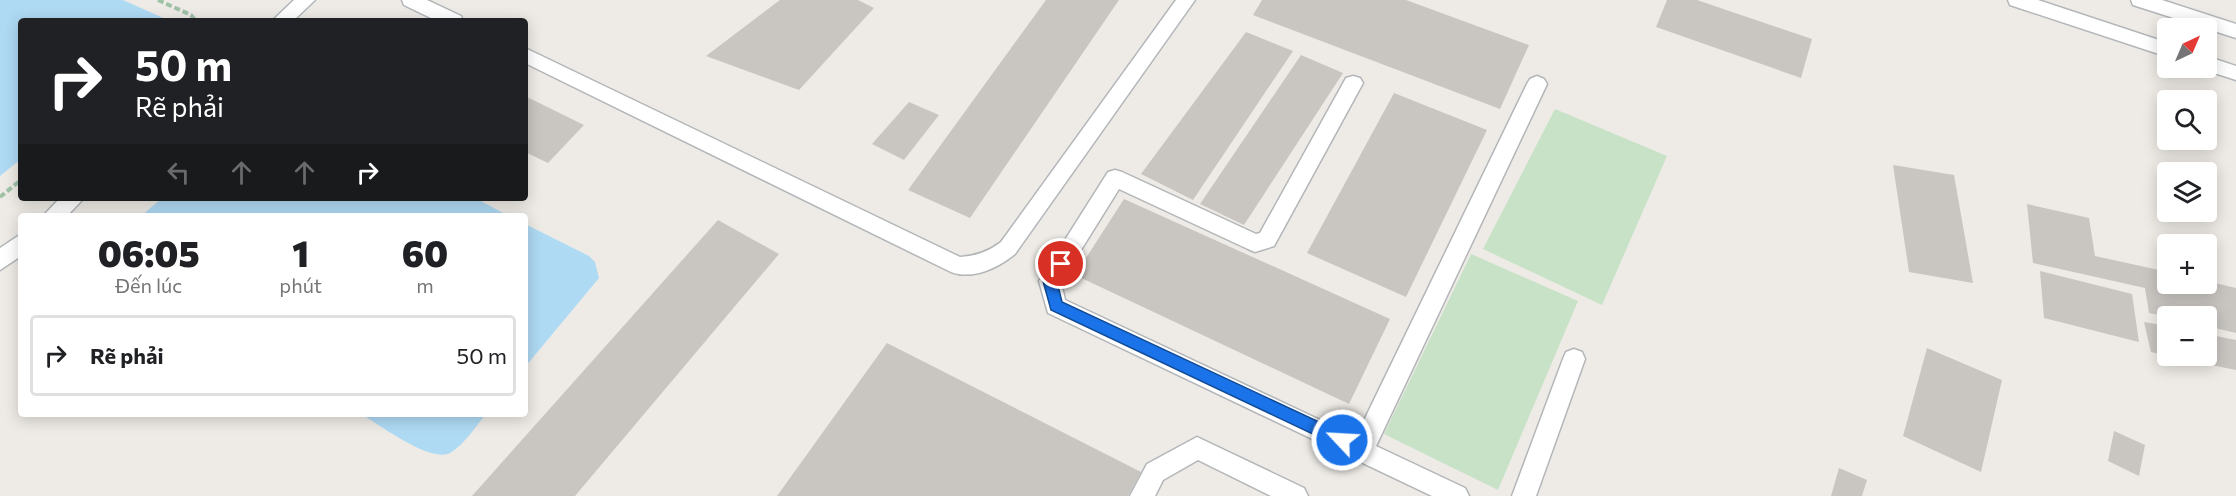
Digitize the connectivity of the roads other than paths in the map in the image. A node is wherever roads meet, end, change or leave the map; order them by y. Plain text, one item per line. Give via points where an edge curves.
1 (306, 0) edge
2 (411, 0) edge
3 (1186, 0) edge
4 (2017, 0) edge
5 (2140, 0) edge
6 (285, 18) edge
7 (448, 18) edge
8 (2236, 30) edge
9 (2157, 46) edge
10 (528, 56) edge
11 (2217, 67) edge
12 (2236, 73) edge
13 (1353, 84) dead end
14 (1538, 84) dead end
15 (70, 201) edge
16 (56, 213) edge
17 (18, 246) edge
18 (0, 261) edge
19 (1574, 358) dead end
20 (1362, 450) junction
21 (1142, 496) edge
22 (1296, 496) edge
23 (1457, 496) edge
24 (1524, 496) edge

1 - 6 lane
2 - 7 lane
3 - 10 lane via 1008,248 977,266 958,266
4 - 9 lane
5 - 8 lane
11 - 12 lane
13 - 20 lane via 1267,240 1255,243 1115,178 1050,281 1056,306
14 - 20 lane
15 - 16 lane
17 - 18 lane
19 - 24 lane
20 - 23 lane
21 - 22 lane via 1155,472 1197,448

